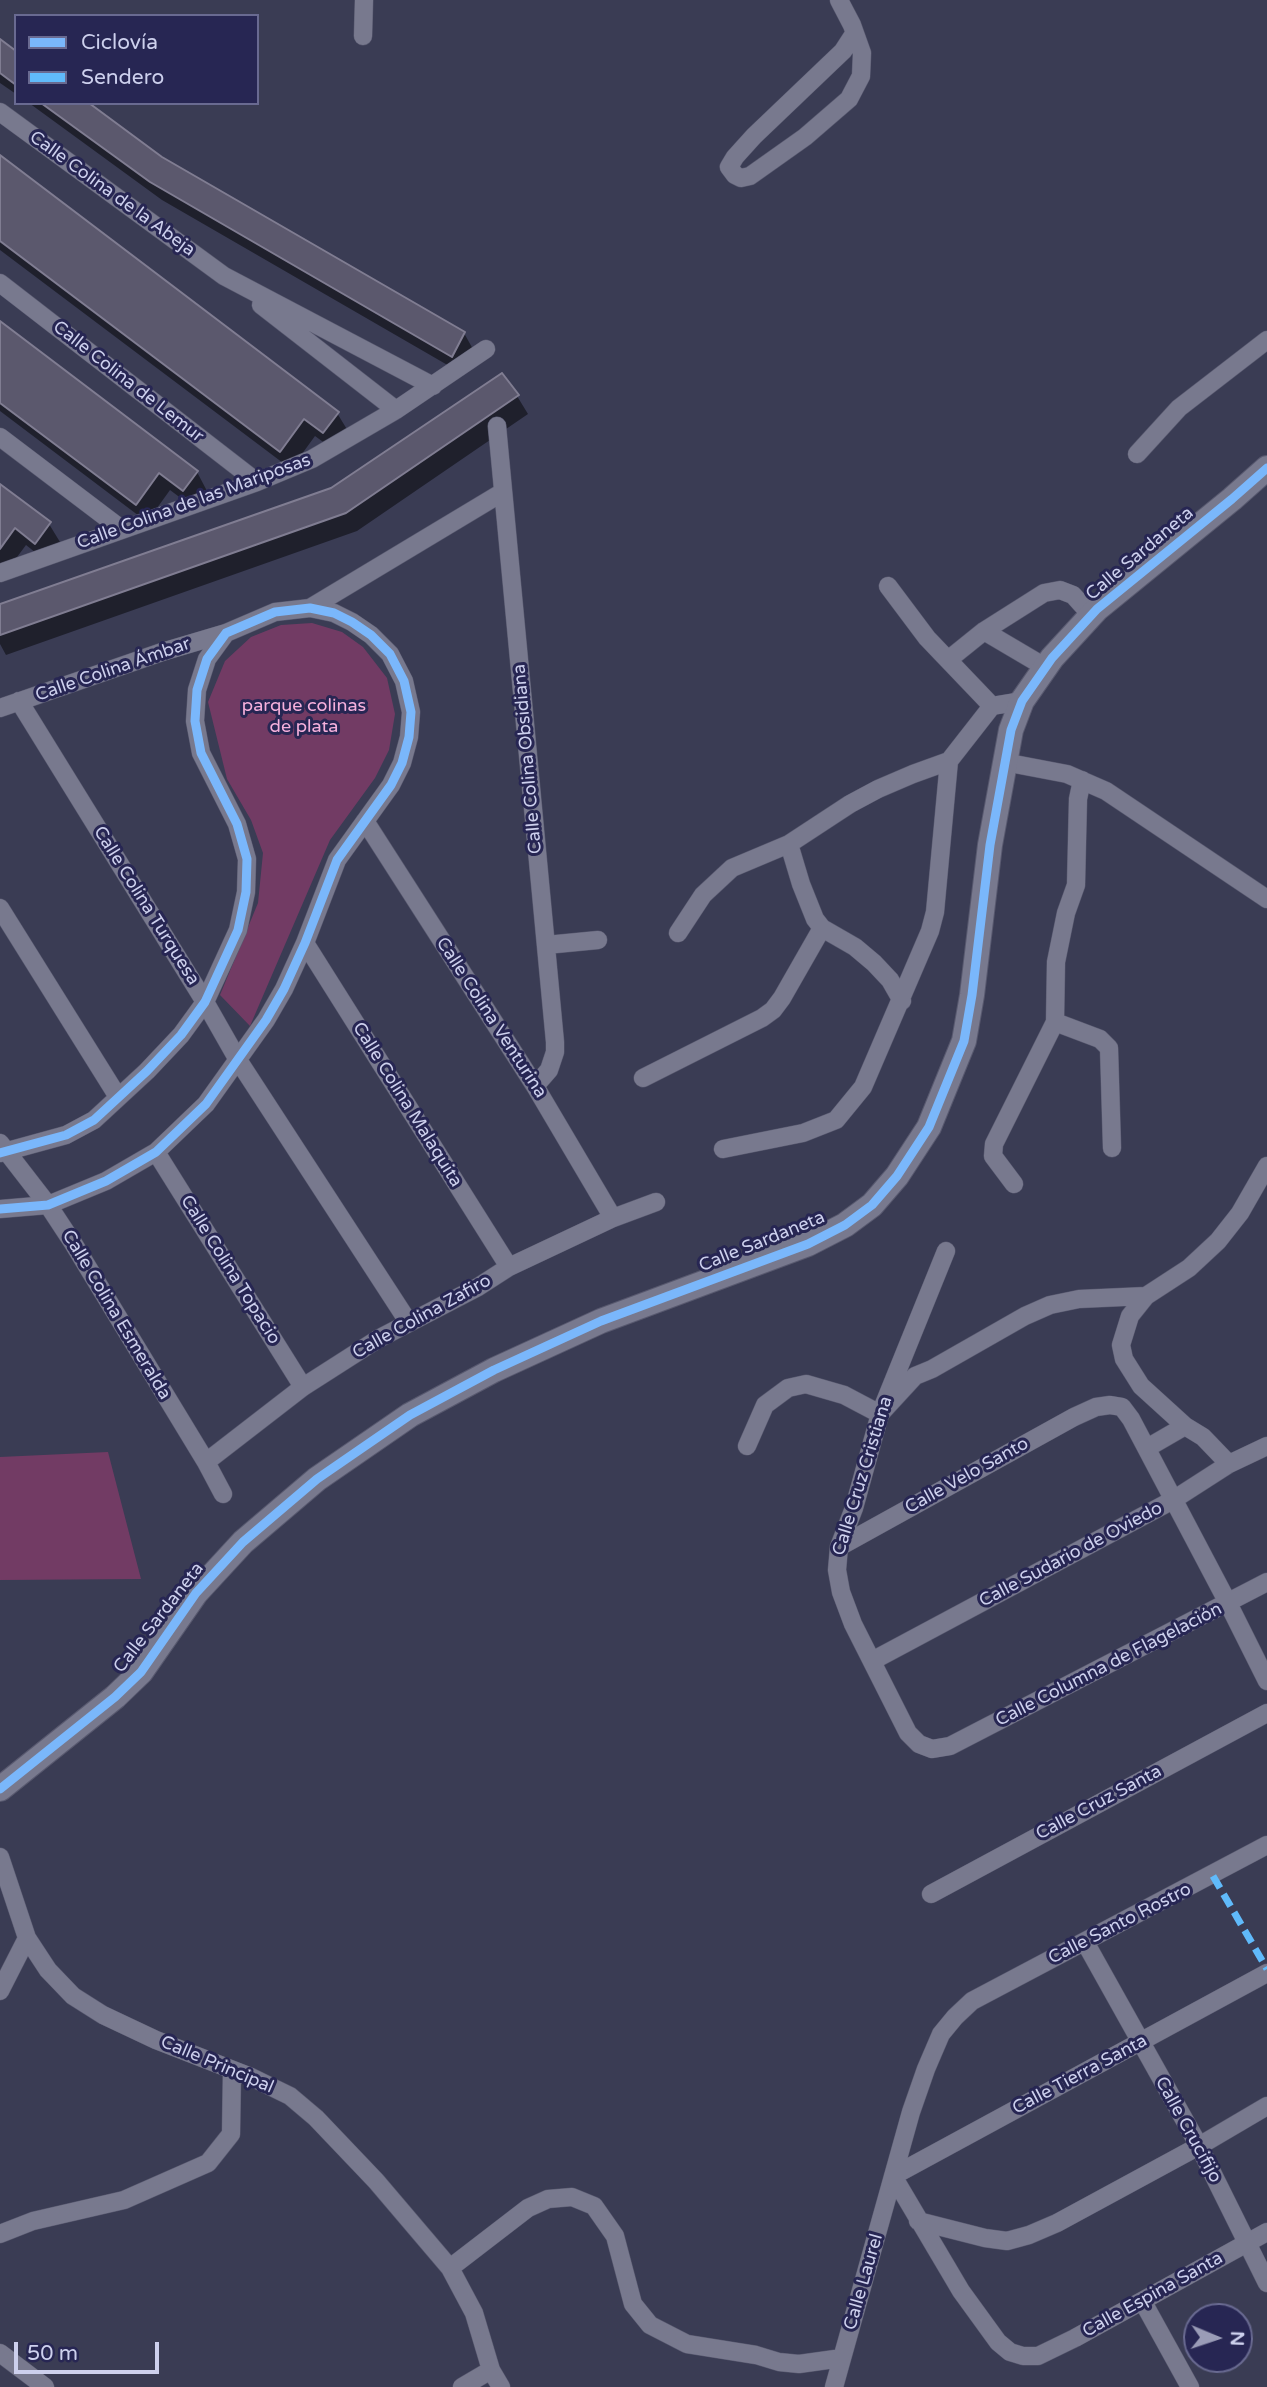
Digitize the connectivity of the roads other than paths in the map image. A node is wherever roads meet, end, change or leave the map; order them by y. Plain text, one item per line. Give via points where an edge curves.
1 (364, 0) edge
2 (839, 0) edge
3 (854, 34) junction
4 (363, 36) dead end
5 (0, 112) edge
6 (224, 276) junction
7 (0, 283) edge
8 (1267, 340) edge
9 (486, 349) dead end
10 (433, 386) junction
11 (396, 410) junction
12 (497, 426) dead end
13 (0, 436) edge
14 (1137, 454) dead end
15 (1267, 468) edge
16 (257, 482) junction
17 (503, 492) junction
18 (120, 528) junction
19 (0, 573) edge
20 (888, 586) dead end
21 (310, 608) junction
22 (1091, 615) junction
23 (984, 631) junction
24 (226, 633) junction
25 (948, 660) junction
26 (1045, 667) junction
27 (19, 701) junction
28 (1022, 701) junction
29 (992, 706) junction
30 (0, 708) edge
31 (949, 761) junction
32 (1004, 762) junction
33 (1075, 777) junction
34 (365, 821) junction
35 (789, 844) junction
36 (1267, 899) edge
37 (0, 908) edge
38 (822, 928) junction
39 (678, 933) dead end
40 (598, 940) dead end
41 (305, 943) junction
42 (546, 945) junction
43 (902, 1001) junction
44 (205, 1002) junction
45 (1055, 1022) junction
46 (238, 1060) junction
47 (643, 1078) dead end
48 (535, 1086) junction
49 (118, 1097) junction
50 (1112, 1148) dead end
51 (2, 1149) edge
52 (723, 1149) dead end
53 (156, 1152) junction
54 (1267, 1166) edge
55 (1014, 1184) dead end
56 (656, 1202) dead end
57 (48, 1205) junction
58 (0, 1209) edge
59 (613, 1218) junction
60 (946, 1251) dead end
61 (509, 1267) junction
62 (1146, 1296) junction
63 (409, 1324) junction
64 (303, 1387) junction
65 (880, 1414) junction
66 (1185, 1426) junction
67 (747, 1446) dead end
68 (1267, 1446) edge
69 (1147, 1448) junction
70 (206, 1462) junction
71 (1229, 1464) junction
72 (223, 1494) dead end
73 (1173, 1500) junction
74 (839, 1547) junction
75 (1267, 1582) edge
76 (1228, 1603) junction
77 (872, 1661) junction
78 (1267, 1681) edge
79 (1267, 1713) edge
80 (950, 1746) joint
81 (0, 1789) edge
82 (1267, 1845) edge
83 (0, 1857) edge
84 (931, 1894) dead end
85 (27, 1938) junction
86 (1085, 1942) junction
87 (1267, 1973) edge
88 (0, 1991) edge
89 (1140, 2043) junction
90 (232, 2070) junction
91 (1267, 2106) edge
92 (1199, 2146) junction
93 (893, 2176) junction
94 (918, 2221) junction
95 (1267, 2232) edge
96 (0, 2235) edge
97 (1246, 2242) junction
98 (450, 2268) junction
99 (1267, 2283) edge
100 (1143, 2302) junction
101 (0, 2353) edge
102 (842, 2358) junction
103 (492, 2370) junction
104 (46, 2387) edge
105 (462, 2387) edge
106 (500, 2387) edge
107 (834, 2387) edge
108 (1190, 2387) edge

1 - 4 street
2 - 3 street
3 - 3 street via 843,51 735,157 729,167 735,175 750,176 849,100 861,76 862,53
5 - 6 street, Calle Colina de la Abeja
6 - 10 street, Calle Colina de la Abeja
6 - 11 street, Calle Colina de la Abeja
7 - 16 street, Calle Colina de Lemur
8 - 14 street via 1179,408
9 - 10 street, Calle Colina de las Mariposas
10 - 11 street, Calle Colina de las Mariposas
11 - 16 street, Calle Colina de las Mariposas via 335,448
12 - 17 street, Calle Colina Obsidiana
13 - 18 street
15 - 22 street, Calle Sardaneta
16 - 18 street, Calle Colina de las Mariposas
17 - 21 street
17 - 42 street, Calle Colina Obsidiana
18 - 19 street, Calle Colina de las Mariposas
20 - 25 street
21 - 24 street, Calle Colina Ámbar via 275,612
21 - 34 street via 334,613 371,635 390,654 404,681 411,712 402,763
22 - 23 street via 1073,595 1060,590 1044,593
22 - 26 street, Calle Sardaneta
23 - 25 street
23 - 26 street
24 - 27 street, Calle Colina Ámbar
24 - 44 street via 206,659 195,721 201,753 237,824 247,859 246,892 238,930
25 - 29 street
26 - 28 street, Calle Sardaneta
27 - 30 street, Calle Colina Ámbar
27 - 44 street, Calle Colina Turquesa
28 - 29 street
28 - 32 street, Calle Sardaneta
29 - 31 street
31 - 35 street via 849,804
31 - 43 street via 935,912
32 - 33 street
32 - 81 street, Calle Sardaneta via 964,1041 929,1127 872,1205 808,1244 601,1321 410,1415 317,1479 243,1542 196,1593 141,1672
33 - 36 street via 1106,791
33 - 45 street via 1076,885 1056,962
34 - 41 street via 337,860
34 - 48 street, Calle Colina Venturina
35 - 38 street via 804,892
35 - 39 street via 732,868 703,895
37 - 49 street
38 - 43 street via 874,963
38 - 47 street via 773,1010
40 - 42 street
41 - 46 street via 284,989
41 - 61 street, Calle Colina Malaquita
42 - 48 street, Calle Colina Obsidiana via 555,1052
43 - 52 street via 863,1087 836,1120 803,1133
44 - 46 street, Calle Colina Turquesa
44 - 49 street via 181,1035
45 - 50 street via 1101,1038 1109,1048
45 - 55 street via 993,1144 993,1156
46 - 53 street via 206,1104
46 - 63 street, Calle Colina Turquesa
48 - 59 street, Calle Colina Venturina
49 - 51 street via 94,1120 66,1135
51 - 57 street, Calle Colina Esmeralda
53 - 57 street via 106,1181
53 - 64 street, Calle Colina Topacio
54 - 62 street via 1218,1241 1189,1268
56 - 59 street, Calle Colina Zafiro
57 - 58 street
57 - 70 street, Calle Colina Esmeralda
59 - 61 street, Calle Colina Zafiro
60 - 65 street, Calle Cruz Cristiana
61 - 63 street, Calle Colina Zafiro
62 - 65 street via 1079,1299 1037,1310 915,1376
62 - 66 street via 1124,1329 1121,1345 1125,1359 1141,1386
63 - 64 street, Calle Colina Zafiro
64 - 70 street, Calle Colina Zafiro
65 - 67 street via 844,1395 806,1384 789,1388 765,1405
65 - 74 street, Calle Cruz Cristiana
66 - 69 street
66 - 71 street
68 - 71 street, Calle Sudario de Oviedo
69 - 73 street
69 - 74 street, Calle Velo Santo via 1122,1407 1096,1407
70 - 72 street, Calle Colina Esmeralda
71 - 73 street, Calle Sudario de Oviedo
73 - 76 street
73 - 77 street, Calle Sudario de Oviedo
74 - 77 street, Calle Cruz Cristiana via 841,1592
75 - 76 street, Calle Columna de Flagelación
76 - 78 street
76 - 80 street, Calle Columna de Flagelación
77 - 80 street, Calle Cruz Cristiana via 908,1733 932,1749
79 - 84 street, Calle Cruz Santa
82 - 86 street, Calle Santo Rostro
83 - 85 street, Calle Principal
85 - 88 street
85 - 90 street, Calle Principal via 73,1996 156,2040
86 - 89 street, Calle Crucifijo
86 - 93 street, Calle Santo Rostro via 972,2001 941,2034
87 - 89 street, Calle Tierra Santa
89 - 92 street, Calle Crucifijo
89 - 93 street, Calle Tierra Santa
90 - 96 street via 231,2134 208,2163 124,2200 33,2221
90 - 98 street, Calle Principal via 290,2096 316,2118
91 - 92 street
92 - 94 street via 1057,2223 1007,2241
92 - 97 street, Calle Crucifijo
93 - 94 street
93 - 102 street, Calle Laurel
94 - 100 street, Calle Espina Santa via 961,2291 1010,2352 1038,2356
95 - 97 street, Calle Espina Santa
97 - 99 street, Calle Crucifijo
97 - 100 street, Calle Espina Santa
98 - 102 street via 528,2208 548,2199 572,2197 594,2206 615,2236 633,2304 650,2325 687,2344 779,2362
98 - 103 street, Calle Principal via 474,2314
100 - 108 street
101 - 104 street
102 - 107 street, Calle Laurel
103 - 105 street
103 - 106 street, Calle Principal

